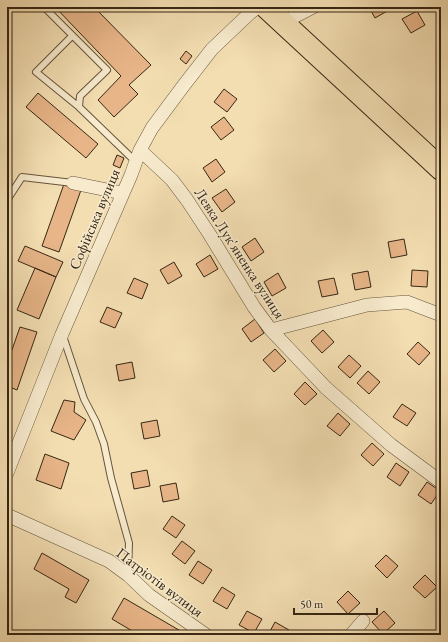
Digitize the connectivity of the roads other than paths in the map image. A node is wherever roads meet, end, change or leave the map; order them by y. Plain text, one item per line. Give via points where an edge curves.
1 (44, 7) edge
2 (258, 7) edge
3 (266, 7) edge
4 (313, 7) edge
5 (282, 23) junction
6 (72, 36) junction
7 (79, 107) junction
8 (138, 156) junction
9 (441, 169) edge
10 (72, 183) joint
11 (122, 193) junction
12 (7, 200) edge
13 (441, 315) edge
14 (271, 330) junction
15 (62, 334) junction
16 (7, 473) edge
17 (441, 482) edge
18 (7, 515) edge
19 (128, 575) junction
20 (363, 621) dead end
21 (206, 635) edge
22 (351, 635) edge

1 - 6 lane
2 - 8 street, Софійська вулиця via 212,49 152,128
3 - 5 highway
4 - 5 street
5 - 9 highway
6 - 7 lane via 107,70 80,96
6 - 7 lane via 36,72
7 - 8 lane
8 - 11 street, Софійська вулиця
8 - 14 street, Левка Лук'яненка вулиця via 172,180
10 - 11 street
10 - 12 lane via 22,177
11 - 15 street, Софійська вулиця
13 - 14 street via 407,302 367,305
14 - 17 street, Левка Лук'яненка вулиця via 326,388 391,445
15 - 16 street, Софійська вулиця
15 - 19 lane via 84,399 104,444 110,478 129,543
18 - 19 street, Патріотів вулиця via 109,561
19 - 21 street, Патріотів вулиця via 149,595
20 - 22 street

